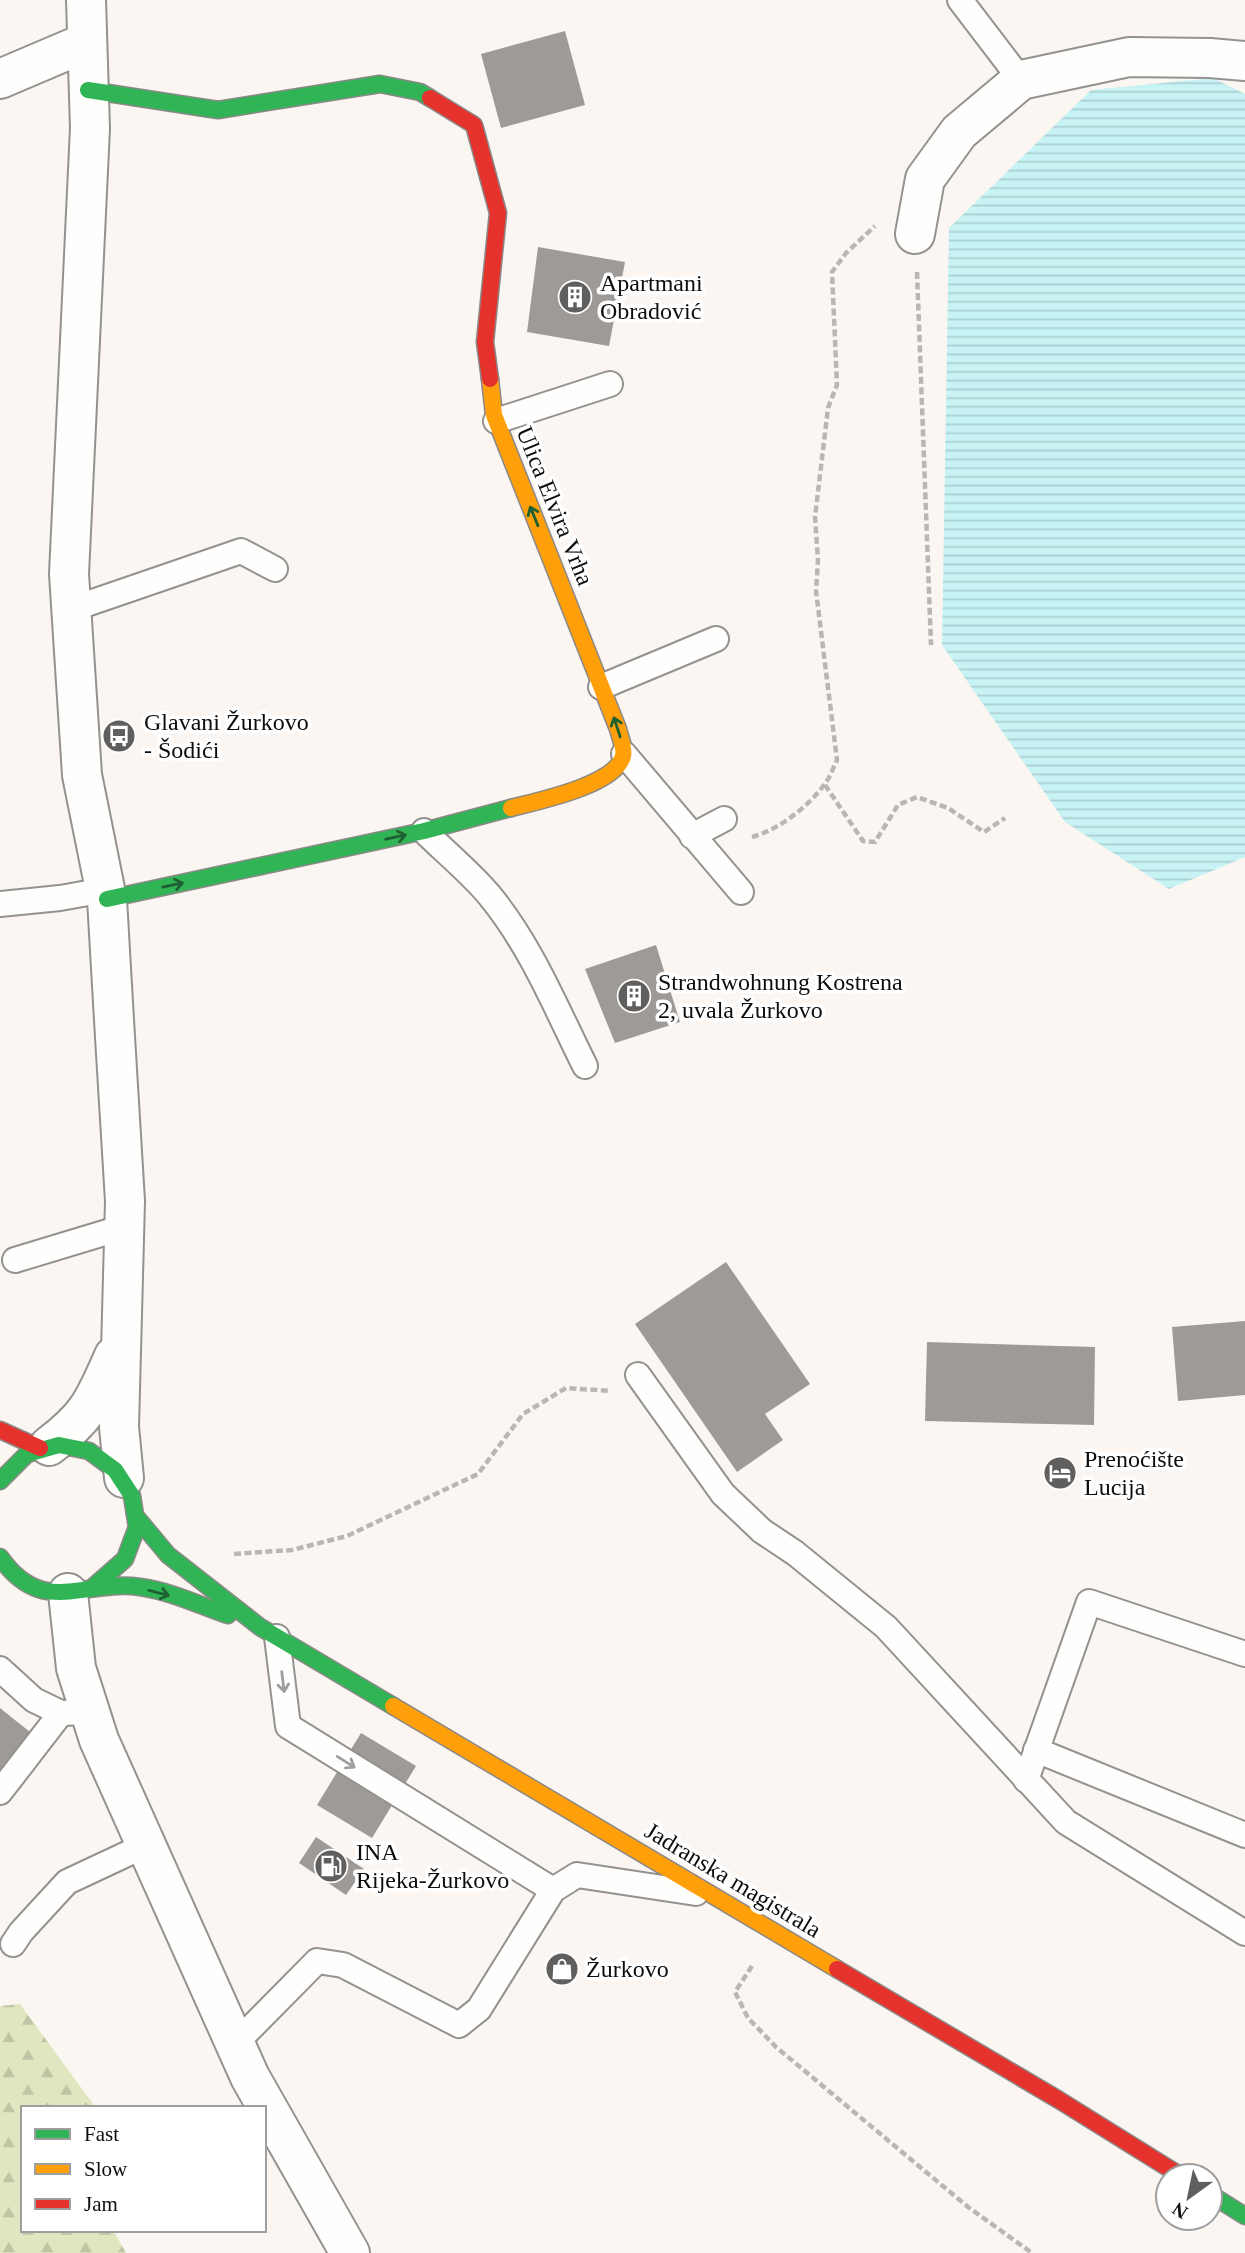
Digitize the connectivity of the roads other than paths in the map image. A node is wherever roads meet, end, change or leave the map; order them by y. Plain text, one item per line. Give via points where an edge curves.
1 (86, 0) edge
2 (960, 0) edge
3 (87, 42) junction
4 (1245, 61) edge
5 (0, 79) edge
6 (1021, 80) junction
7 (88, 90) junction
8 (915, 234) road end
9 (610, 384) dead end
10 (496, 421) junction
11 (275, 569) dead end
12 (72, 609) junction
13 (716, 639) dead end
14 (601, 687) junction
15 (624, 754) junction
16 (724, 819) dead end
17 (424, 831) junction
18 (698, 843) junction
19 (741, 892) dead end
20 (106, 894) junction
21 (0, 904) edge
22 (585, 1066) dead end
23 (124, 1227) junction
24 (15, 1260) dead end
25 (121, 1338) junction
26 (638, 1375) road end
27 (0, 1430) edge
28 (45, 1447) junction
29 (124, 1478) junction
30 (0, 1480) edge
31 (137, 1518) junction
32 (0, 1557) edge
33 (80, 1590) junction
34 (269, 1632) junction
35 (1245, 1654) edge
36 (0, 1670) edge
37 (76, 1712) junction
38 (1036, 1750) junction
39 (1026, 1780) junction
40 (0, 1791) edge
41 (1245, 1835) edge
42 (146, 1845) junction
43 (553, 1890) junction
44 (714, 1895) junction
45 (1243, 1924) edge
46 (13, 1944) dead end
47 (235, 2044) junction
48 (1159, 2162) edge
49 (1224, 2203) edge
50 (1245, 2216) edge
51 (350, 2253) edge

1 - 3 street
2 - 6 lane
3 - 5 street
3 - 7 street
4 - 6 street via 1129,57
6 - 8 street via 959,132 925,179
7 - 10 main road, Ulica Elvira Vrha via 218,110 380,84 421,92 474,125 498,213 485,342
7 - 12 street via 69,575
9 - 10 lane
14 -> 10 main road, Ulica Elvira Vrha
11 - 12 lane via 242,551
12 - 20 street via 82,775
13 - 14 lane
15 -> 14 main road, Ulica Elvira Vrha
15 - 17 main road via 617,769 576,791
15 - 18 lane
16 - 18 lane
20 -> 17 main road
17 - 22 lane via 489,894 507,920
18 - 19 lane
20 - 21 lane
20 - 23 street
23 - 24 lane
23 - 25 street
25 - 28 street via 94,1402 74,1427
25 - 29 street via 119,1427
26 - 39 lane via 723,1494 762,1531 886,1627
27 - 28 main road, Jadranska magistrala
28 - 29 main road, Jadranska magistrala via 91,1451 110,1461
28 - 30 main road via 22,1457
29 - 31 main road, Jadranska magistrala via 134,1497
31 - 33 main road, Jadranska magistrala via 125,1560 110,1576
31 - 34 main road, Jadranska magistrala via 168,1555
32 - 33 main road, Jadranska magistrala via 24,1583 45,1591
33 -> 34 main road, Jadranska magistrala via 130,1586 178,1597
33 - 37 street
34 -> 43 lane via 288,1726
34 - 44 main road, Jadranska magistrala
35 - 38 lane via 1088,1602
36 - 37 lane via 34,1700
37 - 40 lane
37 - 42 street via 99,1740
38 - 39 lane
38 - 41 lane
39 - 45 lane via 1066,1822
42 - 46 lane via 67,1882
42 - 47 street
43 - 44 lane via 577,1875
43 - 47 lane via 480,2009 459,2025 343,1965 317,1961
44 - 48 main road, Jadranska magistrala
47 - 51 street
49 - 50 main road

